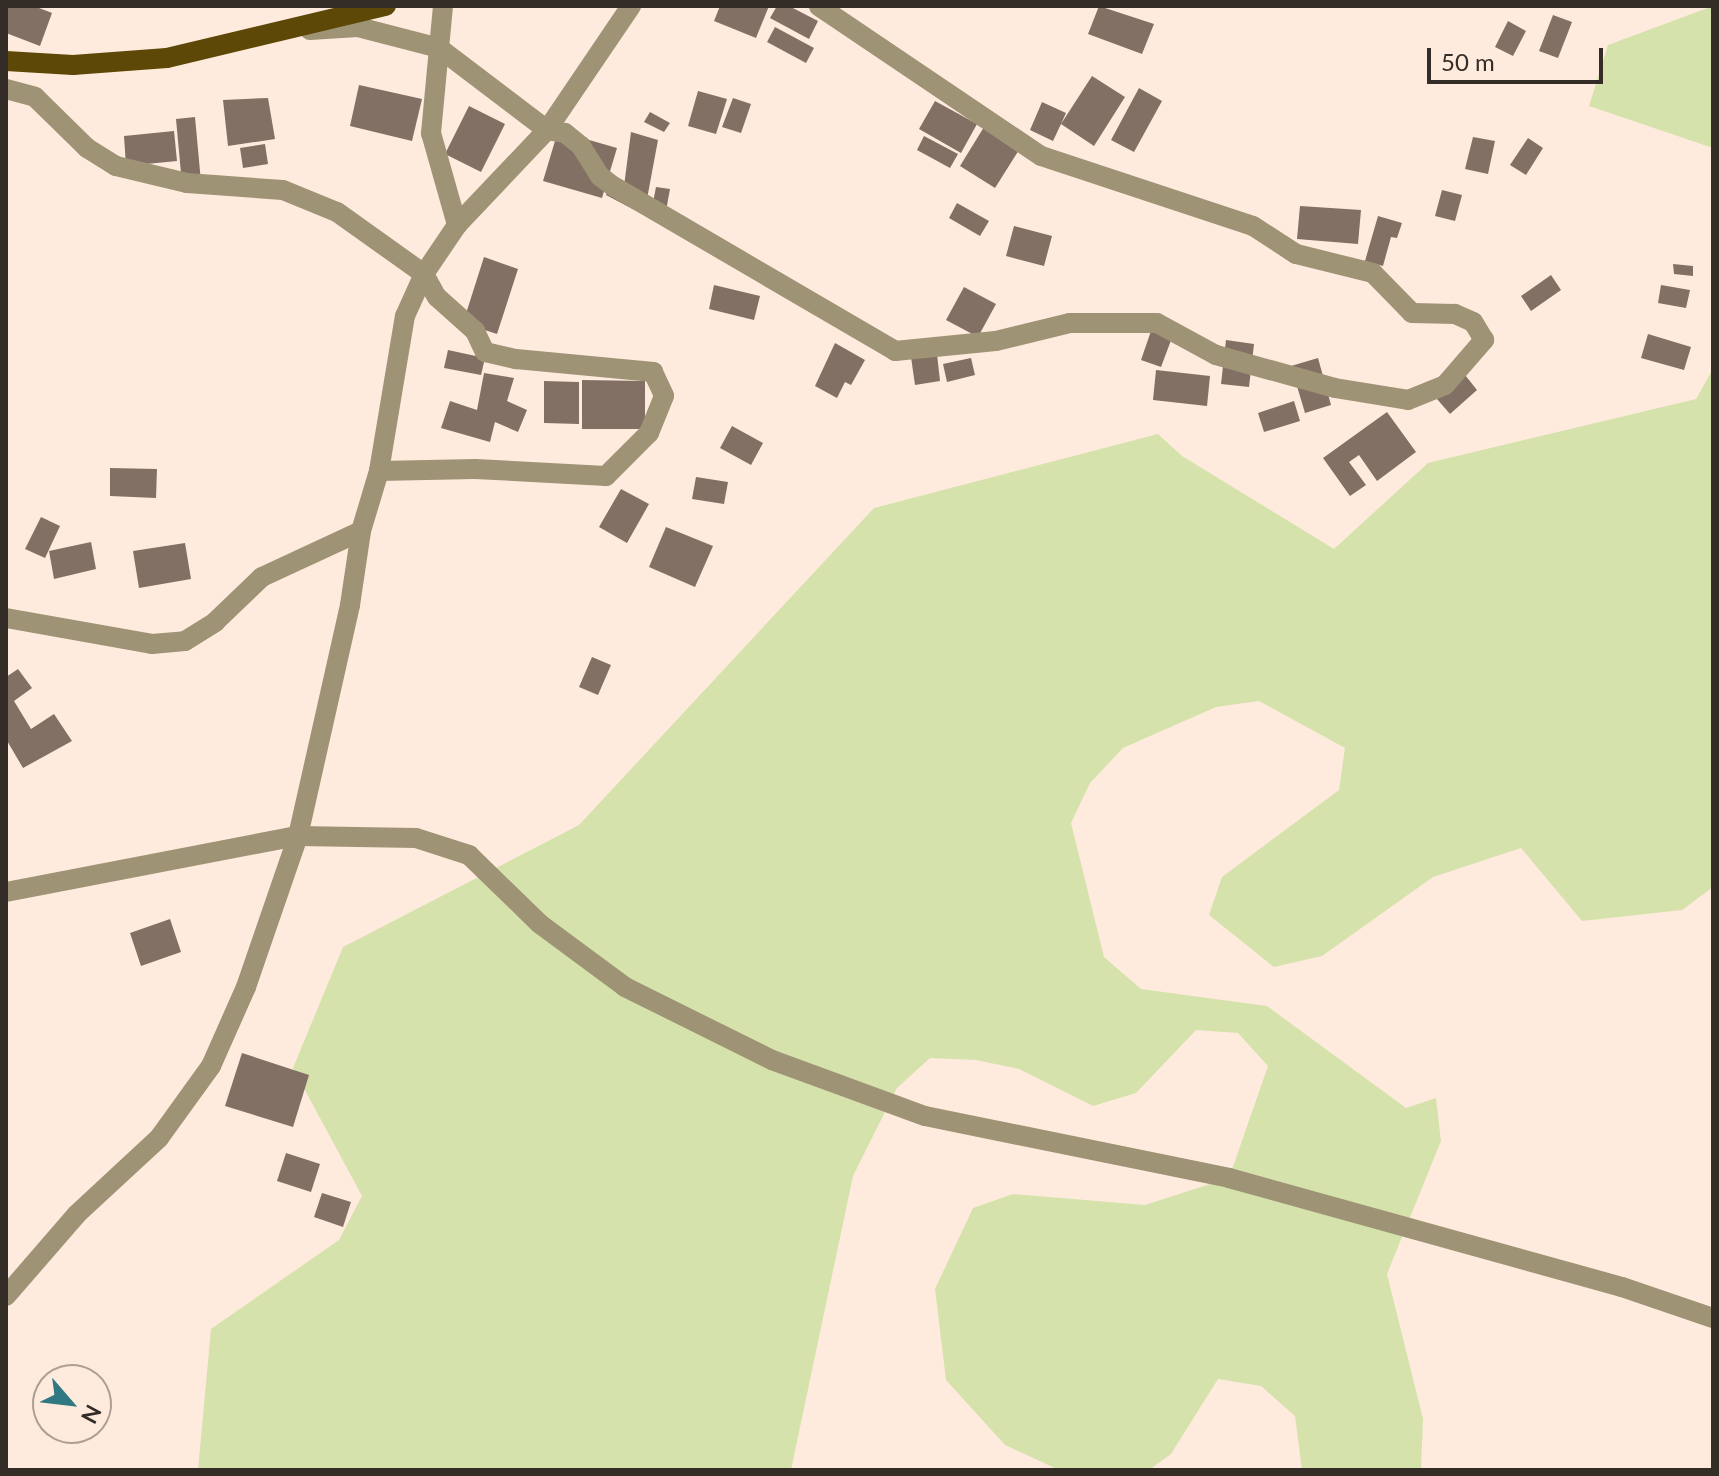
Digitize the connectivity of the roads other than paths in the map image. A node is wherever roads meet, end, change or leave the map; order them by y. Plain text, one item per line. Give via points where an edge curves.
1 (386, 6) edge
2 (443, 6) edge
3 (631, 6) edge
4 (819, 6) edge
5 (282, 32) junction
6 (439, 48) junction
7 (6, 61) edge
8 (6, 89) edge
9 (547, 130) junction
10 (457, 225) junction
11 (424, 274) junction
12 (379, 471) junction
13 (361, 531) junction
14 (6, 618) edge
15 (298, 836) junction
16 (6, 892) edge
17 (6, 1296) edge
18 (1713, 1318) edge

1 - 5 main road
2 - 6 street
3 - 9 street
4 - 9 street via 1041,156 1253,226 1296,254 1373,273 1412,313 1455,314 1473,322 1484,340 1445,385 1408,400 1335,388 1216,355 1157,323 1070,323 996,341 895,351 613,186 581,146 565,133
5 - 6 street via 358,27
5 - 7 main road via 136,62
6 - 9 street
6 - 10 street via 431,133
8 - 11 street via 35,97 102,160 174,181 283,190 303,197 337,212
9 - 10 street
10 - 11 street
11 - 12 street via 405,316
11 - 12 street via 437,297 475,331 485,352 653,372 664,396 649,433 606,476 475,469
12 - 13 street
13 - 14 street via 262,577 215,622 185,641 152,644
13 - 15 street via 350,605
15 - 16 street
15 - 17 street via 246,987 211,1066 159,1138 77,1214
15 - 18 street via 416,838 469,855 540,924 625,987 772,1060 925,1116 1229,1178 1622,1287

